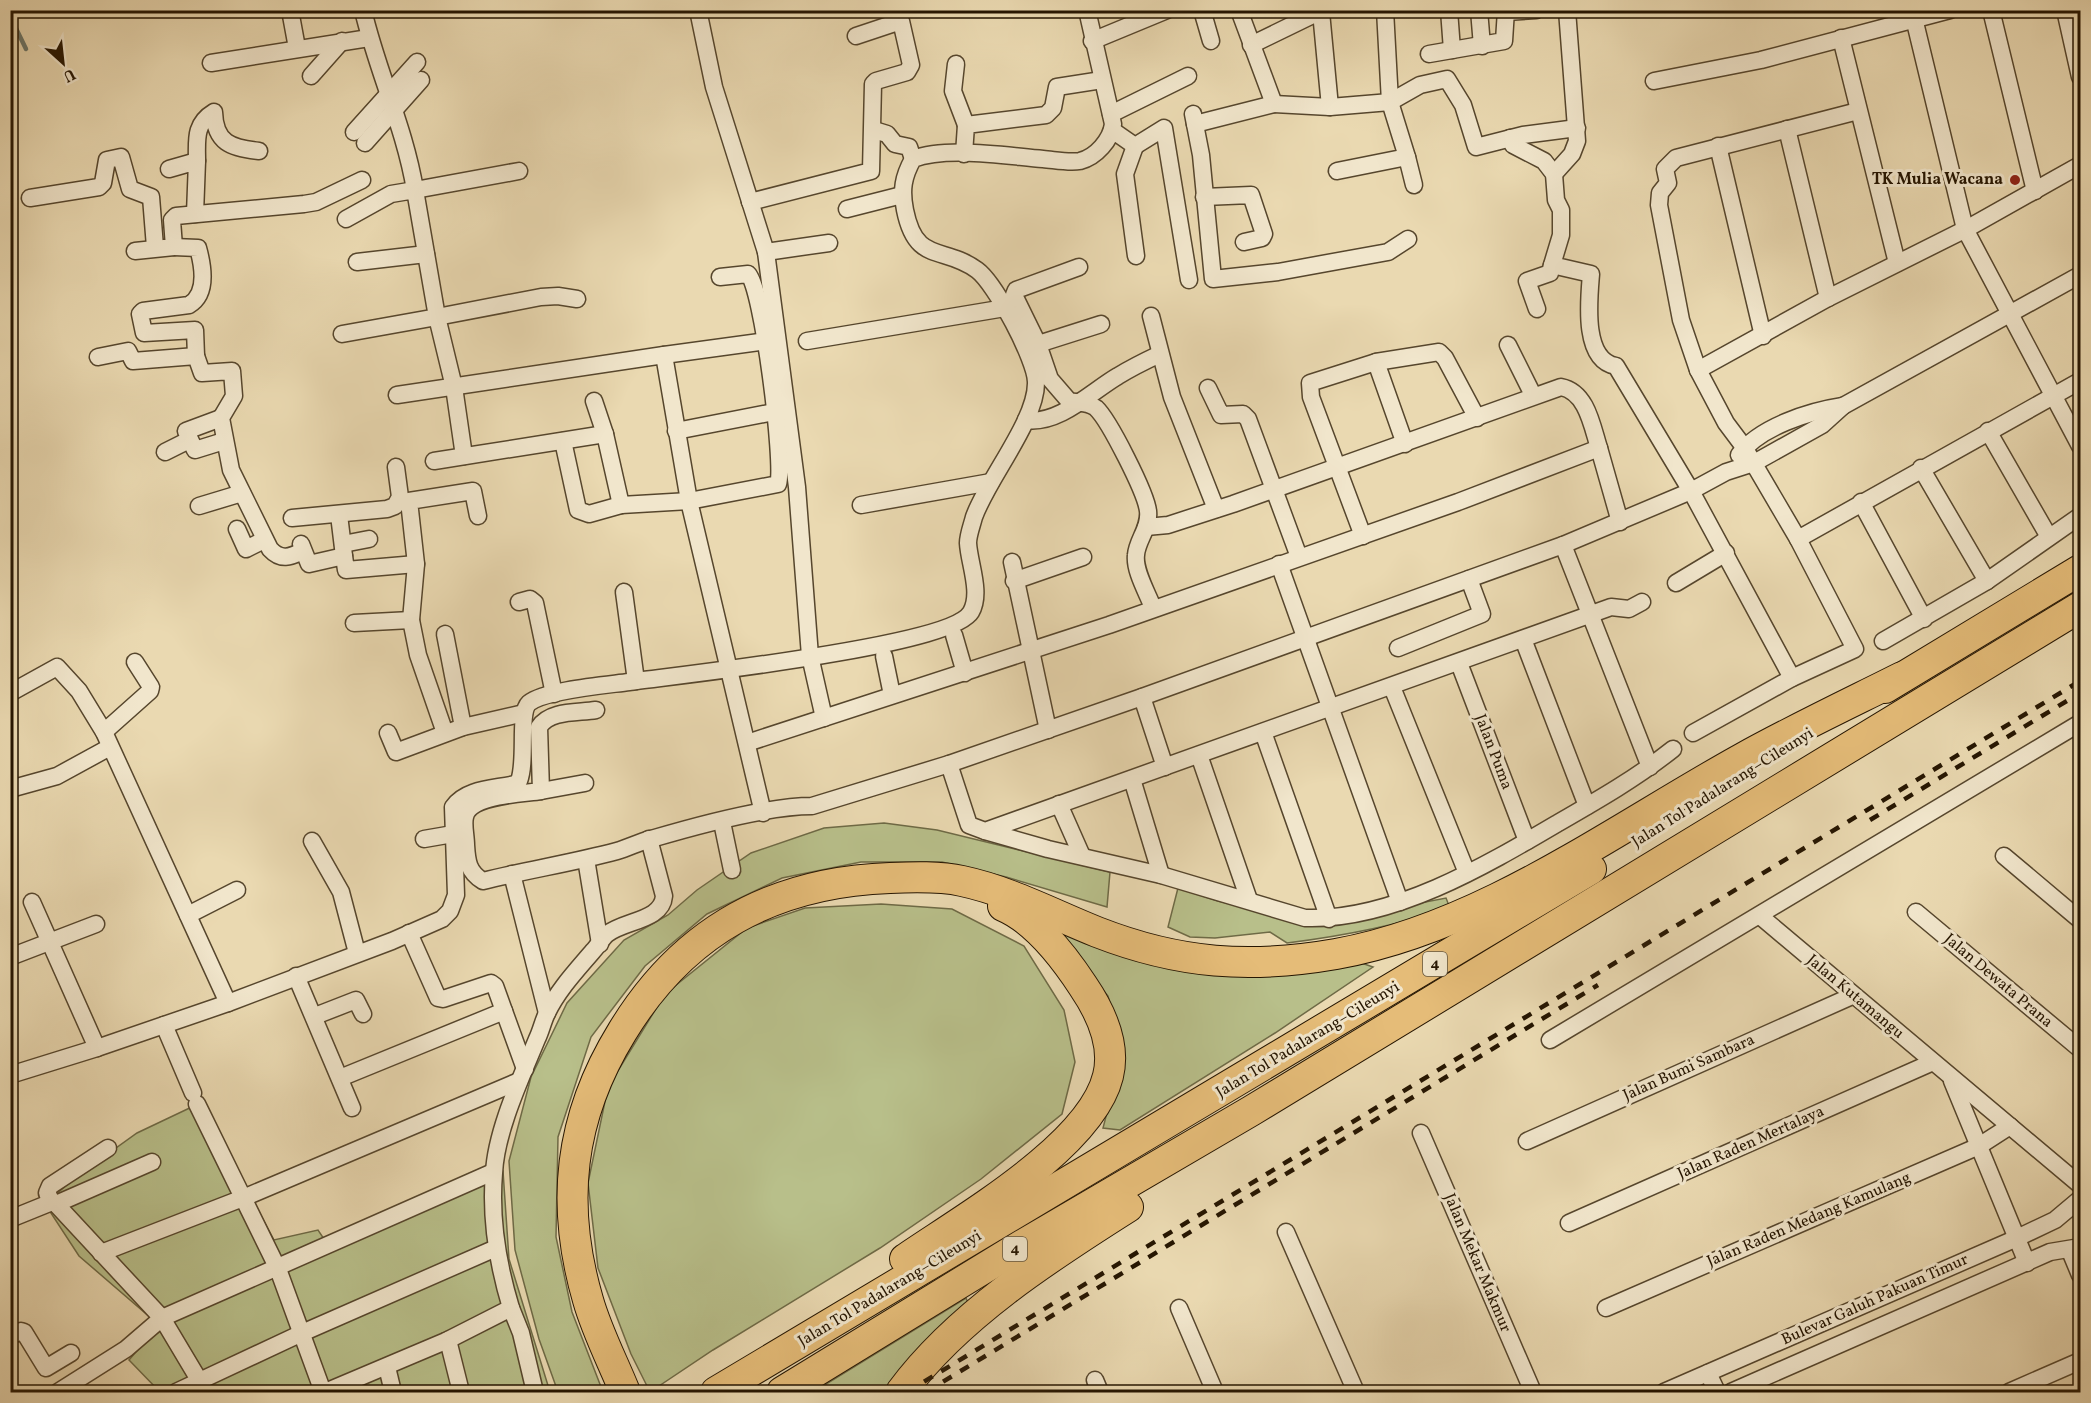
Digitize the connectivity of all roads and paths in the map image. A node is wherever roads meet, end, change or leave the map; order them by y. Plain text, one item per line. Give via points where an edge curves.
1 (290, 10) edge
2 (363, 10) edge
3 (698, 10) edge
4 (1087, 10) edge
5 (1167, 10) edge
6 (1202, 10) edge
7 (1239, 10) edge
8 (1385, 10) edge
9 (1449, 10) edge
10 (1479, 10) edge
11 (1536, 10) edge
12 (1567, 10) edge
13 (1950, 10) edge
14 (1991, 10) edge
15 (2065, 10) edge
16 (1322, 11) edge
17 (1506, 11) edge
18 (1914, 15) edge
19 (856, 36) dead end
20 (369, 38) junction
21 (1840, 38) junction
22 (1092, 40) junction
23 (342, 41) junction
24 (1211, 41) dead end
25 (1251, 45) junction
26 (1482, 46) junction
27 (297, 48) junction
28 (1452, 50) junction
29 (1429, 54) dead end
30 (417, 62) dead end
31 (211, 63) dead end
32 (956, 64) dead end
33 (311, 76) dead end
34 (1188, 76) dead end
35 (2080, 76) edge
36 (422, 80) dead end
37 (1102, 80) junction
38 (1654, 81) dead end
39 (389, 92) junction
40 (1390, 102) junction
41 (1274, 104) junction
42 (1330, 107) junction
43 (1858, 111) junction
44 (395, 112) junction
45 (1112, 122) junction
46 (966, 125) junction
47 (1577, 129) junction
48 (1787, 129) junction
49 (873, 130) junction
50 (1510, 138) junction
51 (1135, 146) junction
52 (1718, 146) junction
53 (259, 151) dead end
54 (964, 154) junction
55 (1407, 157) junction
56 (913, 159) junction
57 (197, 161) junction
58 (2080, 165) edge
59 (169, 169) dead end
60 (519, 171) dead end
61 (1337, 171) dead end
62 (1554, 174) junction
63 (362, 180) dead end
64 (1414, 185) dead end
65 (415, 190) junction
66 (2035, 191) junction
67 (902, 195) junction
68 (1204, 197) junction
69 (30, 198) dead end
70 (750, 202) junction
71 (847, 208) dead end
72 (195, 214) junction
73 (346, 219) dead end
74 (1965, 229) junction
75 (1408, 239) dead end
76 (1244, 242) dead end
77 (829, 243) dead end
78 (154, 247) junction
79 (174, 247) junction
80 (135, 251) dead end
81 (766, 252) junction
82 (426, 254) junction
83 (1136, 256) dead end
84 (357, 262) dead end
85 (1897, 263) junction
86 (1552, 265) junction
87 (1079, 267) dead end
88 (2080, 275) edge
89 (720, 277) dead end
90 (1189, 280) dead end
91 (1828, 298) junction
92 (577, 300) dead end
93 (1005, 308) junction
94 (1537, 309) dead end
95 (2010, 313) junction
96 (1150, 316) dead end
97 (437, 317) junction
98 (1101, 324) dead end
99 (342, 334) dead end
100 (1763, 336) junction
101 (766, 341) junction
102 (807, 341) dead end
103 (1038, 344) junction
104 (1509, 345) dead end
105 (1160, 354) junction
106 (664, 355) junction
107 (196, 356) junction
108 (98, 357) dead end
109 (1376, 362) junction
110 (1698, 370) junction
111 (2080, 381) edge
112 (454, 387) junction
113 (1208, 388) dead end
114 (398, 394) dead end
115 (1533, 395) junction
116 (2054, 395) junction
117 (594, 401) dead end
118 (1076, 402) junction
119 (1843, 406) junction
120 (774, 412) junction
121 (221, 418) junction
122 (1477, 418) junction
123 (1026, 420) junction
124 (676, 431) junction
125 (1988, 431) junction
126 (605, 434) junction
127 (189, 441) junction
128 (224, 441) junction
129 (563, 441) junction
130 (1406, 444) junction
131 (2080, 446) edge
132 (1744, 447) junction
133 (1599, 448) junction
134 (165, 452) dead end
135 (464, 456) junction
136 (434, 461) dead end
137 (1754, 463) junction
138 (396, 467) dead end
139 (1921, 468) junction
140 (1337, 469) junction
141 (1726, 472) junction
142 (991, 482) junction
143 (1274, 488) junction
144 (1691, 491) junction
145 (242, 493) junction
146 (690, 501) junction
147 (1861, 502) junction
148 (621, 505) junction
149 (861, 505) dead end
150 (199, 506) dead end
151 (1216, 509) junction
152 (339, 515) junction
153 (478, 516) dead end
154 (2080, 516) edge
155 (292, 518) dead end
156 (1627, 519) junction
157 (1146, 527) junction
158 (237, 529) dead end
159 (1363, 536) junction
160 (2049, 537) junction
161 (1798, 538) junction
162 (369, 539) dead end
163 (264, 540) junction
164 (1563, 545) junction
165 (344, 550) junction
166 (1726, 553) junction
167 (1083, 557) dead end
168 (1299, 557) junction
169 (1012, 562) dead end
170 (416, 564) junction
171 (1279, 564) junction
172 (2080, 570) edge
173 (1470, 579) junction
174 (1014, 581) junction
175 (1987, 581) junction
176 (1676, 583) dead end
177 (624, 592) dead end
178 (519, 602) dead end
179 (1642, 602) dead end
180 (2080, 607) edge
181 (1153, 608) junction
182 (1591, 614) junction
183 (1924, 619) junction
184 (411, 620) junction
185 (354, 623) dead end
186 (445, 634) dead end
187 (954, 635) dead end
188 (1304, 639) junction
189 (1523, 639) junction
190 (1883, 641) dead end
191 (1398, 648) dead end
192 (1029, 651) junction
193 (810, 656) junction
194 (884, 656) dead end
195 (135, 662) dead end
196 (1459, 663) junction
197 (731, 669) junction
198 (965, 673) junction
199 (1902, 677) junction
200 (1792, 678) junction
201 (636, 681) junction
202 (1392, 687) junction
203 (10, 693) edge
204 (554, 694) junction
205 (892, 695) junction
206 (1142, 698) junction
207 (1329, 708) junction
208 (596, 710) dead end
209 (524, 712) junction
210 (824, 718) junction
211 (2080, 723) edge
212 (463, 727) junction
213 (1048, 730) junction
214 (1263, 732) junction
215 (388, 733) dead end
216 (445, 733) junction
217 (1693, 733) dead end
218 (107, 740) junction
219 (747, 743) junction
220 (1673, 748) dead end
221 (1199, 754) junction
222 (949, 764) junction
223 (1165, 767) junction
224 (1650, 767) junction
225 (1132, 778) junction
226 (585, 783) dead end
227 (10, 789) edge
228 (541, 791) junction
229 (1059, 804) junction
230 (1587, 806) junction
231 (763, 813) junction
232 (722, 822) junction
233 (985, 831) junction
234 (453, 834) junction
235 (424, 839) dead end
236 (650, 839) junction
237 (312, 841) dead end
238 (1527, 842) junction
239 (1082, 856) junction
240 (2004, 856) dead end
241 (586, 859) junction
242 (732, 870) dead end
243 (1467, 873) junction
244 (512, 874) junction
245 (1161, 875) junction
246 (924, 878) junction
247 (237, 890) dead end
248 (1249, 900) junction
249 (32, 902) dead end
250 (1400, 902) junction
251 (1916, 912) dead end
252 (188, 915) junction
253 (1760, 915) junction
254 (1329, 919) junction
255 (2080, 920) edge
256 (96, 924) dead end
257 (409, 933) junction
258 (50, 943) junction
259 (600, 944) junction
260 (357, 953) junction
261 (10, 957) edge
262 (296, 976) junction
263 (1852, 996) junction
264 (228, 1003) junction
265 (504, 1011) junction
266 (547, 1013) junction
267 (363, 1014) dead end
268 (315, 1016) junction
269 (164, 1025) junction
270 (1550, 1040) dead end
271 (97, 1048) junction
272 (2080, 1049) edge
273 (1933, 1062) junction
274 (10, 1075) edge
275 (522, 1075) junction
276 (1950, 1077) junction
277 (340, 1078) junction
278 (352, 1108) dead end
279 (1251, 1111) junction
280 (2010, 1126) junction
281 (1420, 1133) dead end
282 (1527, 1141) dead end
283 (1979, 1146) junction
284 (108, 1148) dead end
285 (152, 1162) dead end
286 (494, 1172) junction
287 (2080, 1185) edge
288 (243, 1198) junction
289 (2080, 1199) edge
290 (54, 1203) junction
291 (10, 1219) edge
292 (1569, 1223) dead end
293 (1286, 1232) dead end
294 (2017, 1238) junction
295 (496, 1248) junction
296 (2075, 1249) edge
297 (101, 1253) junction
298 (2027, 1263) junction
299 (278, 1269) junction
300 (2080, 1275) edge
301 (511, 1308) junction
302 (1179, 1308) dead end
303 (1606, 1308) dead end
304 (162, 1318) junction
305 (302, 1333) junction
306 (10, 1336) edge
307 (448, 1340) junction
308 (785, 1350) junction
309 (71, 1353) dead end
310 (2080, 1361) edge
311 (387, 1367) junction
312 (1708, 1373) junction
313 (199, 1380) junction
314 (58, 1392) edge
315 (176, 1392) edge
316 (324, 1392) edge
317 (393, 1392) edge
318 (461, 1392) edge
319 (535, 1392) edge
320 (625, 1392) edge
321 (716, 1392) edge
322 (782, 1392) edge
323 (901, 1392) edge
324 (1215, 1392) edge
325 (1356, 1392) edge
326 (1533, 1392) edge
327 (1664, 1392) edge
328 (1717, 1392) edge
329 (1731, 1392) edge
330 (2009, 1392) edge

1 - 27 street
2 - 20 street
3 - 70 street via 714,87
4 - 22 street
5 - 22 street
6 - 24 street
7 - 25 street
8 - 40 street
9 - 28 street
10 - 26 street
11 - 17 street
12 - 47 street
13 - 18 street
14 - 66 street
15 - 35 street
16 - 25 street
16 - 42 street
17 - 26 street via 1504,41
18 - 21 street
18 - 74 street
19 - 49 street via 901,21 911,65 907,72 873,84
20 - 23 street
20 - 39 street
21 - 38 street via 1761,60
21 - 43 street
22 - 37 street
23 - 27 street
23 - 33 street
25 - 41 street
26 - 28 street
27 - 31 street
28 - 29 street
30 - 39 street
32 - 46 street via 953,91
34 - 45 street
36 - 44 street
37 - 45 street
37 - 46 street via 1056,87 1053,108 1046,115
39 - 44 street
39 - 44 street via 359,138
40 - 42 street
40 - 50 street via 1422,84 1450,80 1463,105 1476,147
40 - 55 street
41 - 42 street
41 - 68 street via 1195,123
43 - 48 street
43 - 85 street
44 - 65 street via 411,160
45 - 51 street
45 - 54 street via 1097,152 1079,161
46 - 54 street
47 - 50 street
47 - 62 street via 1572,154
48 - 52 street
48 - 91 street
49 - 56 street via 887,134 895,144 909,147
49 - 70 street via 872,168 868,173
50 - 62 street via 1513,145 1544,161
51 - 83 street via 1125,174
51 - 90 street via 1164,128
52 - 100 street
52 - 110 street via 1676,158 1665,169 1668,183 1659,195 1681,320
53 - 57 street via 232,145 220,137 214,112 204,118 198,129
54 - 56 street via 923,155
55 - 61 street
55 - 64 street
56 - 67 street via 903,180
57 - 59 street
57 - 72 street
58 - 66 street
60 - 65 street
62 - 86 street via 1561,235
63 - 72 street via 316,202
65 - 73 street via 391,195
65 - 82 street
66 - 74 street
67 - 71 street
67 - 93 street via 909,233 936,253 978,270
68 - 75 street via 1213,279 1388,252
68 - 76 street via 1251,195 1264,234
69 - 78 street via 99,188 107,160 121,157 130,189 151,196
70 - 81 street
72 - 79 street via 172,219
74 - 85 street
74 - 95 street
77 - 81 street
78 - 79 street
78 - 80 street
79 - 107 street via 198,248 203,284 192,304 143,311 141,330 195,330
81 - 193 street via 797,487
82 - 84 street
82 - 97 street
85 - 91 street
86 - 94 street via 1550,273 1527,281
86 - 144 street via 1591,274 1590,338 1604,361 1616,366
87 - 103 street via 1014,291
88 - 95 street
89 - 101 street via 752,276
91 - 100 street
92 - 97 street via 541,297
93 - 102 street
93 - 123 street via 1034,364 1035,396
95 - 116 street
95 - 119 street
96 - 105 street
97 - 99 street
97 - 112 street
98 - 103 street
100 - 110 street
101 - 106 street
101 - 120 street
103 - 118 street via 1050,379 1066,399
104 - 115 street
105 - 118 street
105 - 151 street via 1172,397
106 - 112 street
106 - 124 street
107 - 108 street via 133,361 128,351
107 - 121 street via 200,372 229,370 234,374 234,396
109 - 122 street via 1433,352 1442,354
109 - 130 street
109 - 140 street via 1310,382 1311,397
110 - 132 street via 1726,423
111 - 116 street
112 - 114 street
112 - 135 street
113 - 143 street via 1221,415 1246,416
115 - 122 street
115 - 133 street via 1561,387 1577,393
116 - 125 street
116 - 131 street
117 - 126 street
118 - 123 street via 1047,418
118 - 157 street via 1093,406 1110,427 1148,509
119 - 132 street via 1812,410
119 - 137 street via 1822,425
120 - 124 street
120 - 146 street via 778,484
121 - 127 street via 187,430
121 - 128 street
122 - 130 street
123 - 142 street
124 - 146 street
125 - 139 street
125 - 160 street
126 - 129 street
126 - 148 street
127 - 128 street via 195,450
127 - 134 street
128 - 145 street
129 - 135 street
129 - 148 street via 578,510 590,514
130 - 140 street
132 - 137 street
132 - 141 street
133 - 156 street
133 - 159 street
135 - 136 street
137 - 141 street
137 - 161 street
138 - 152 street via 400,497 395,506
139 - 147 street
139 - 175 street
140 - 143 street
140 - 159 street
141 - 144 street
142 - 149 street
142 - 193 street via 974,516 968,540 975,598 969,615 951,627 916,637
143 - 151 street
143 - 168 street
144 - 156 street
144 - 166 street
145 - 150 street
145 - 163 street
146 - 148 street
146 - 197 street
147 - 161 street
147 - 183 street
151 - 157 street via 1168,525
152 - 155 street
152 - 165 street
153 - 170 street via 473,492 410,501
154 - 160 street
156 - 164 street
157 - 181 street via 1136,561
158 - 163 street via 246,549
159 - 168 street
160 - 175 street
161 - 200 street via 1856,649
162 - 165 street
163 - 165 street via 279,557 292,556 302,547 309,564
164 - 173 street
164 - 182 street
165 - 170 street via 346,570
166 - 176 street
166 - 200 street
167 - 174 street
168 - 171 street
169 - 174 street
170 - 184 street
171 - 181 street
171 - 188 street
172 - 199 highway, Jalan Tol Padalarang–Cileunyi / 4
173 - 188 street
173 - 191 street via 1482,614
174 - 192 street
175 - 183 street
177 - 201 street
178 - 204 street via 530,599 535,603
179 - 182 street via 1629,609 1611,607
180 - 279 highway, Jalan Tol Padalarang–Cileunyi / 4
181 - 192 street
182 - 189 street
182 - 224 street
183 - 190 street
184 - 185 street
184 - 216 street via 418,655
186 - 212 street
187 - 198 street
188 - 206 street
188 - 207 street
189 - 196 street
189 - 230 street
192 - 198 street
192 - 213 street
193 - 197 street
193 - 210 street
194 - 205 street
195 - 218 street via 151,690
196 - 202 street
196 - 238 street, Jalan Puma
197 - 201 street
197 - 219 street
198 - 205 street
199 - 246 highway via 1743,758 1555,868 1493,899 1387,942 1340,953 1253,964 1162,953 1100,933 1008,894 959,880
199 - 308 highway, Jalan Tol Padalarang–Cileunyi / 4 via 1490,932
200 - 217 street
201 - 204 street
202 - 207 street
202 - 243 street
203 - 218 street via 57,667 79,691
204 - 209 street via 528,704
205 - 210 street
206 - 213 street
206 - 223 street
207 - 214 street
207 - 250 street
208 - 228 street via 544,719 539,727
209 - 212 street
209 - 234 street via 525,750 519,781 482,790 447,808
210 - 219 street
211 - 253 street
212 - 216 street
213 - 222 street
214 - 221 street
214 - 254 street
215 - 216 street via 396,752
218 - 227 street via 57,776
218 - 252 street
219 - 231 street
220 - 224 street
221 - 223 street
221 - 248 street
222 - 231 street via 812,806
222 - 233 street via 969,825
223 - 225 street
224 - 230 street
225 - 229 street
225 - 245 street
226 - 228 street
228 - 244 street via 482,800 472,804 465,815 467,865 476,877 483,881
229 - 233 street
229 - 239 street
230 - 238 street
231 - 232 street
232 - 236 street
232 - 242 street
233 - 239 street
234 - 235 street
234 - 257 street via 456,895 450,911 435,923
236 - 241 street
236 - 259 street via 663,905 656,913 606,935
237 - 260 street via 340,892
238 - 243 street
239 - 245 street
240 - 255 street
241 - 244 street
241 - 259 street
243 - 250 street
244 - 266 street
245 - 248 street
246 - 308 highway via 1006,908 1034,927 1093,1001 1109,1046 1108,1076 1084,1122 1062,1144
246 - 320 highway via 841,881 789,893 751,909 706,936 664,975 604,1060 585,1106 570,1200 574,1245 589,1304
247 - 252 street
248 - 254 street via 1305,918
249 - 258 street
250 - 254 street
251 - 272 street, Jalan Dewata Prana
252 - 264 street
253 - 263 street, Jalan Kutamangu
253 - 270 street
256 - 258 street
257 - 260 street
257 - 265 street via 438,998 491,982
258 - 261 street
258 - 271 street
259 - 266 street via 568,980
260 - 262 street
262 - 264 street
262 - 268 street
263 - 273 street, Jalan Kutamangu
263 - 282 street, Jalan Bumi Sambara
264 - 269 street
265 - 275 street
265 - 277 street
266 - 275 street
267 - 268 street via 356,1000
268 - 277 street
269 - 271 street
269 - 288 street
271 - 274 street
273 - 276 street, Jalan Kutamangu
273 - 292 street, Jalan Raden Mertalaya
275 - 286 street
275 - 288 street
276 - 280 street, Jalan Kutamangu
276 - 283 street, Jalan Kutamangu
277 - 278 street
279 - 322 highway, Jalan Tol Padalarang–Cileunyi / 4
279 - 323 highway via 1137,1201 1071,1243 974,1316
280 - 283 street, Jalan Raden Medang Kamulang
280 - 287 street, Jalan Kutamangu
281 - 326 street, Jalan Mekar Makmur
283 - 294 street, Jalan Kutamangu
283 - 303 street, Jalan Raden Medang Kamulang
284 - 290 street via 50,1186 47,1192
285 - 290 street
286 - 295 street
286 - 299 street
288 - 297 street
288 - 299 street
289 - 294 street, Bulevar Galuh Pakuan Timur via 2055,1220
290 - 291 street
290 - 297 street
293 - 325 street
294 - 298 street, Jalan Kutamangu
294 - 312 street, Bulevar Galuh Pakuan Timur
295 - 301 street
295 - 305 street
296 - 298 street, Bulevar Galuh Pakuan Timur via 2050,1252
296 - 300 street
297 - 304 street
298 - 329 street, Bulevar Galuh Pakuan Timur
299 - 304 street
299 - 305 street
301 - 307 street
301 - 319 street
302 - 324 street
304 - 313 street
304 - 314 street via 126,1349
305 - 313 street
305 - 316 street
306 - 309 street via 24,1332 48,1368
307 - 311 street
307 - 318 street
308 - 321 highway, Jalan Tol Padalarang–Cileunyi / 4
310 - 330 street
311 - 316 street
311 - 317 street
312 - 327 street, Bulevar Galuh Pakuan Timur
312 - 328 street
313 - 315 street

